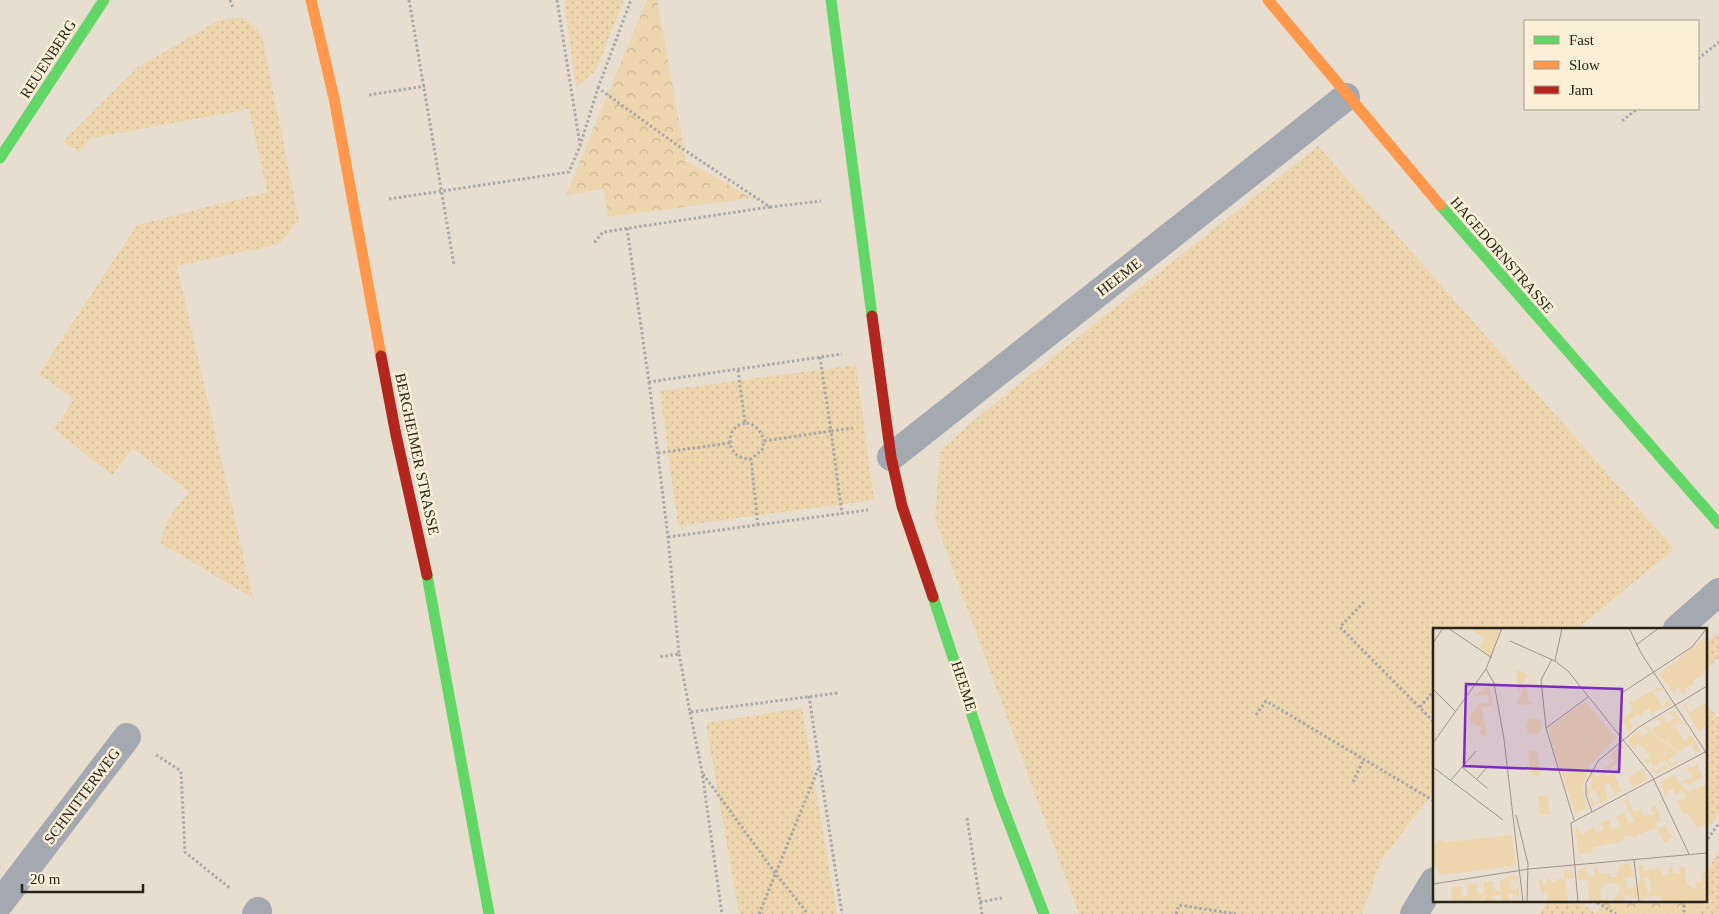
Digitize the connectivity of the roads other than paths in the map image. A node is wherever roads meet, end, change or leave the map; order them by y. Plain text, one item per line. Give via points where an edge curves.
1 (104, 0) edge
2 (311, 0) edge
3 (831, 0) edge
4 (1268, 0) edge
5 (1346, 97) junction
6 (0, 158) edge
7 (891, 457) junction
8 (1719, 524) edge
9 (1719, 592) edge
10 (1678, 628) edge
11 (127, 737) road end
12 (1433, 883) edge
13 (0, 902) edge
14 (489, 914) edge
15 (1044, 914) edge
16 (1414, 914) edge

1 - 6 street, REUENBERG
2 - 14 street, BERGHEIMER STRASSE via 334,98 396,435 432,596
3 - 7 street, HEEME
4 - 5 street, HAGEDORNSTRASSE
5 - 7 street, HEEME
5 - 8 street, HAGEDORNSTRASSE
7 - 15 street, HEEME via 902,506 999,797
9 - 10 street
11 - 13 street, SCHNITTERWEG
12 - 16 street

